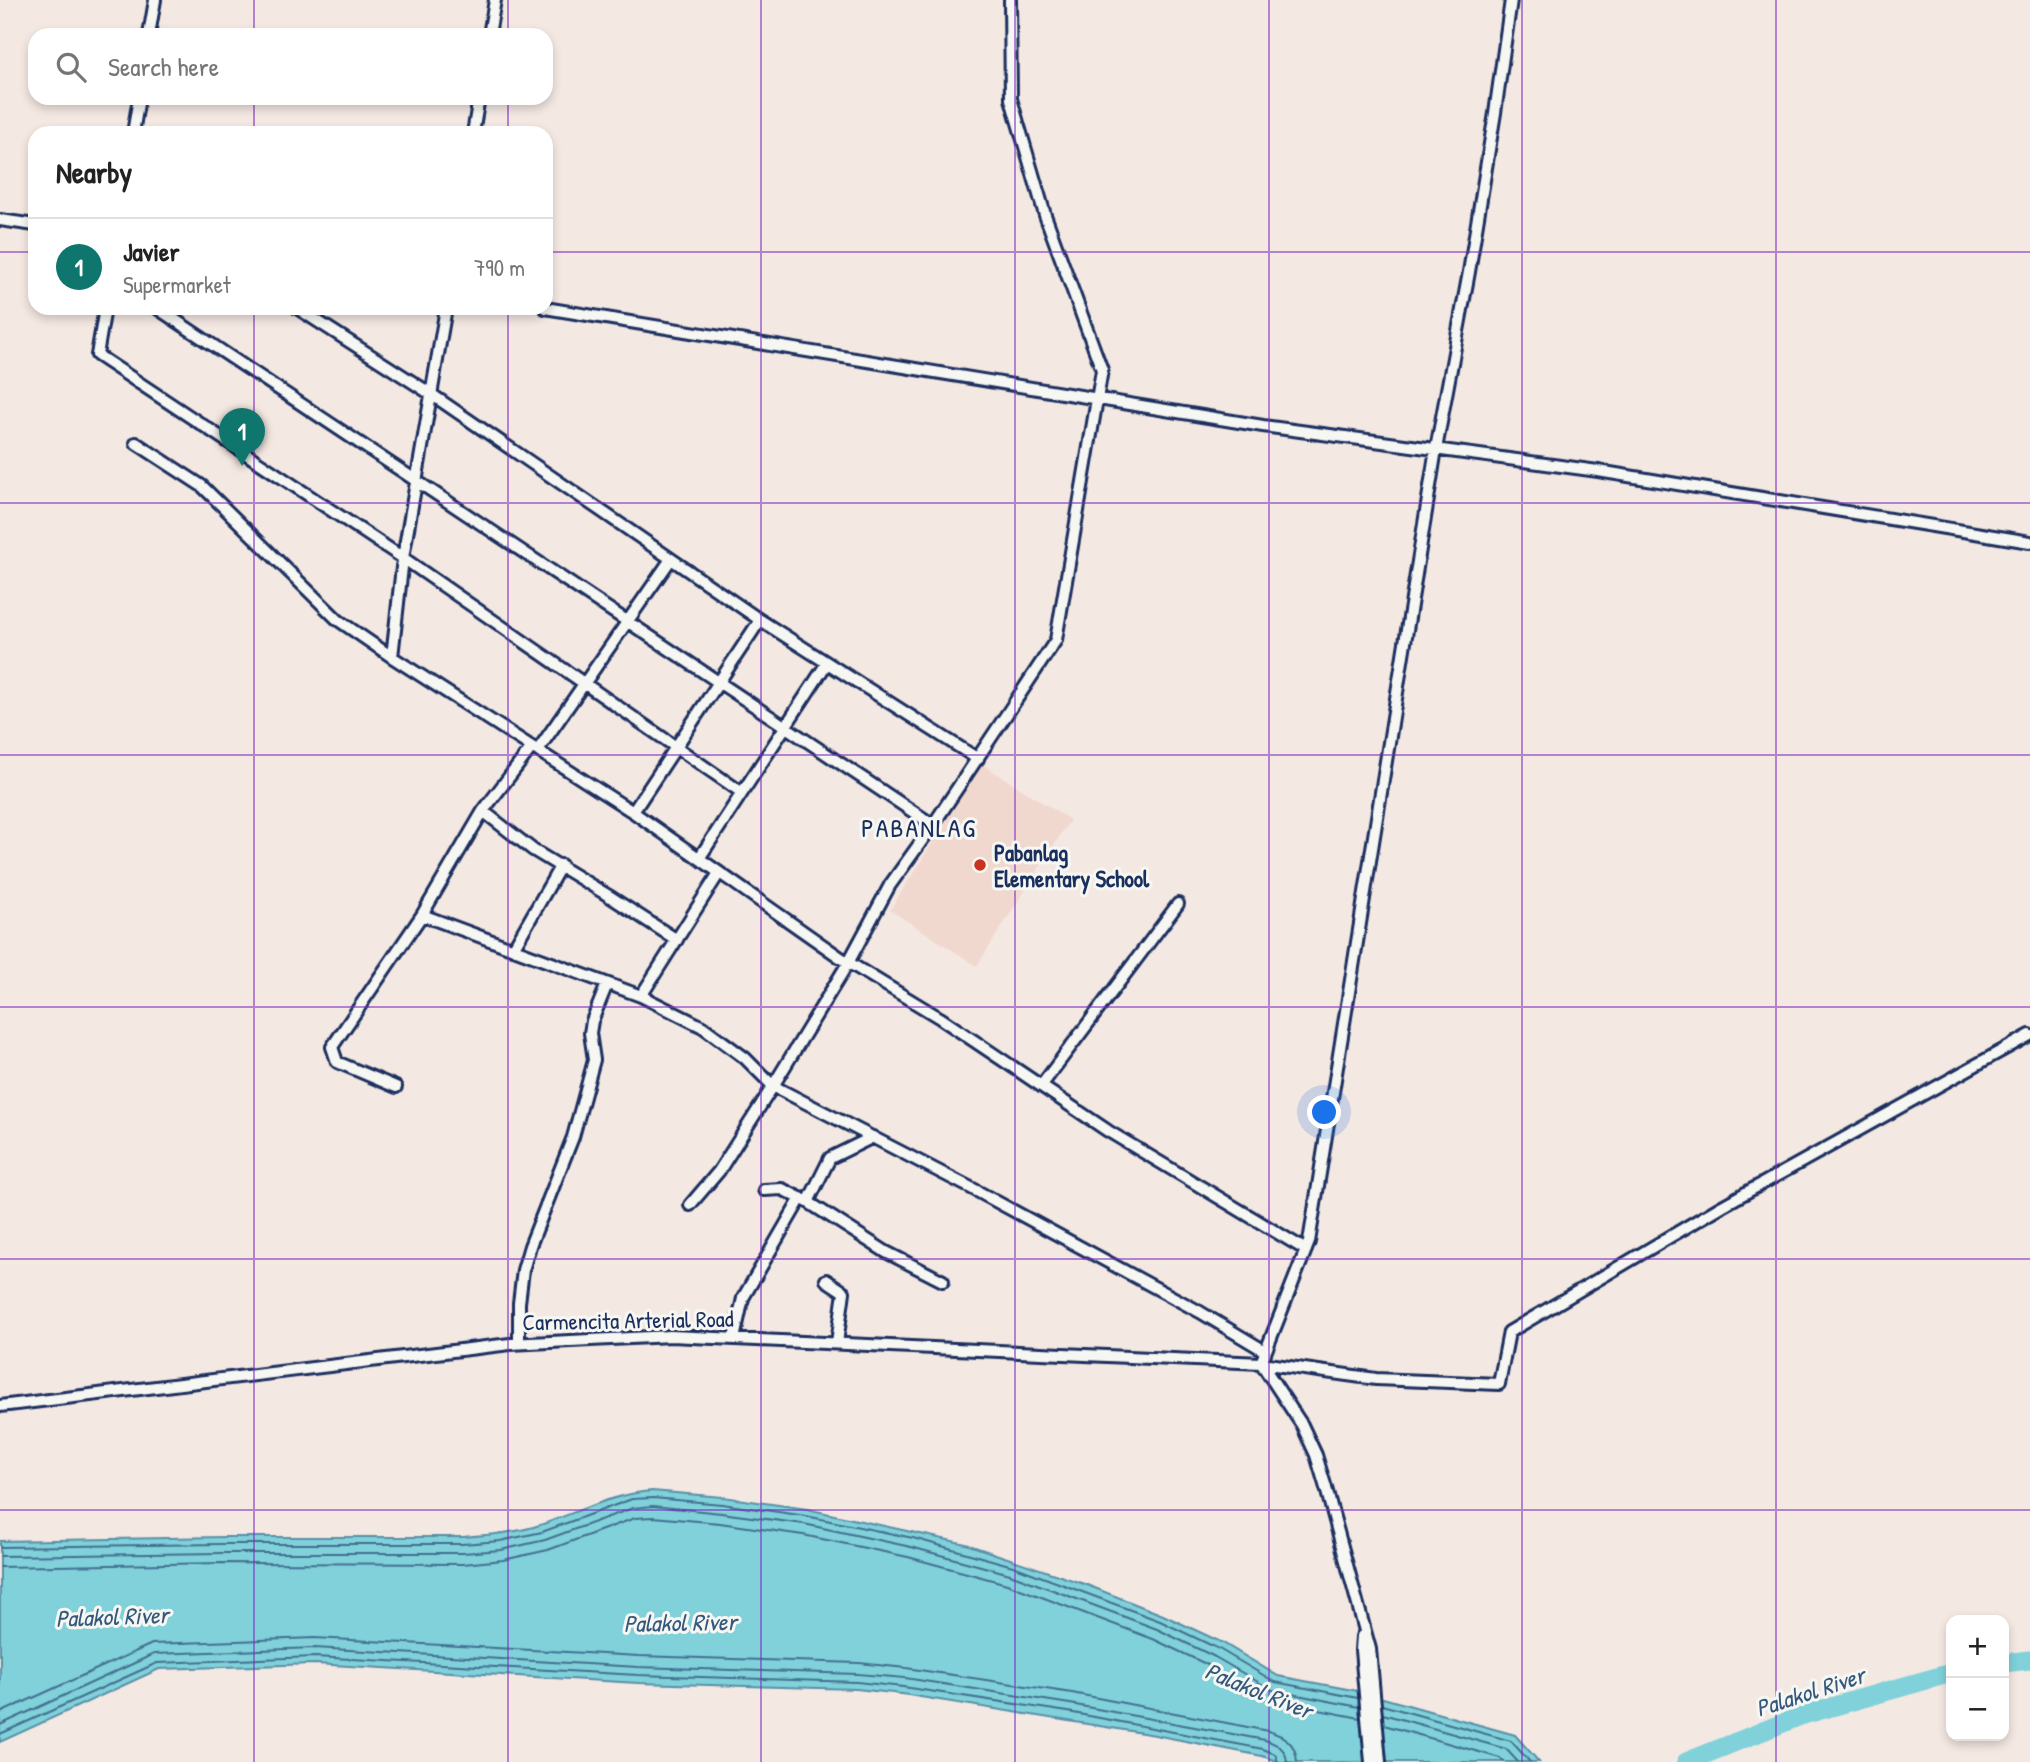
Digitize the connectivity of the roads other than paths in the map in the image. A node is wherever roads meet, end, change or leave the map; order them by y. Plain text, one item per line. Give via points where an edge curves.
1 (155, 0) edge
2 (495, 0) edge
3 (1010, 0) edge
4 (1511, 0) edge
5 (150, 28) edge
6 (490, 28) edge
7 (138, 105) edge
8 (478, 105) edge
9 (134, 126) edge
10 (474, 126) edge
11 (0, 220) edge
12 (28, 224) edge
13 (553, 309) edge
14 (104, 315) edge
15 (168, 315) edge
16 (308, 315) edge
17 (445, 315) edge
18 (431, 394) junction
19 (1097, 398) junction
20 (136, 443) dead end
21 (1436, 449) junction
22 (416, 479) junction
23 (2030, 542) edge
24 (403, 558) junction
25 (671, 559) junction
26 (760, 620) junction
27 (628, 621) junction
28 (392, 657) junction
29 (827, 663) junction
30 (720, 682) junction
31 (583, 683) junction
32 (785, 726) junction
33 (676, 748) junction
34 (535, 749) junction
35 (978, 759) junction
36 (741, 792) junction
37 (483, 811) junction
38 (633, 812) junction
39 (933, 825) junction
40 (700, 858) junction
41 (561, 865) junction
42 (719, 873) junction
43 (1178, 904) dead end
44 (422, 915) junction
45 (677, 940) junction
46 (513, 949) junction
47 (848, 963) junction
48 (607, 984) junction
49 (641, 996) junction
50 (2030, 1035) edge
51 (773, 1086) junction
52 (1041, 1086) junction
53 (396, 1087) dead end
54 (873, 1137) junction
55 (764, 1190) dead end
56 (805, 1200) junction
57 (690, 1205) dead end
58 (1306, 1250) junction
59 (826, 1280) dead end
60 (943, 1281) dead end
61 (734, 1339) junction
62 (519, 1343) junction
63 (837, 1343) junction
64 (1265, 1351) junction
65 (1261, 1363) junction
66 (0, 1406) edge
67 (1366, 1649) junction
68 (1371, 1762) edge
69 (1380, 1762) edge

1 - 5 street
2 - 6 street
3 - 19 street via 1012,99 1045,215 1102,370
4 - 21 street
7 - 9 street
8 - 10 street
11 - 12 street
13 - 19 street
14 - 24 street via 97,355
15 - 22 street
16 - 18 street
17 - 18 street
18 - 22 street
18 - 25 street
19 - 21 street
19 - 35 street via 1056,640
20 - 28 street via 202,486 338,620
21 - 23 street
21 - 58 street
22 - 24 street
22 - 27 street
24 - 28 street
24 - 31 street
25 - 26 street
25 - 27 street
26 - 29 street
26 - 30 street
27 - 30 street
27 - 31 street
28 - 34 street
29 - 32 street
29 - 35 street
30 - 32 street
30 - 33 street
31 - 33 street
31 - 34 street
32 - 36 street
32 - 39 street
33 - 36 street
33 - 38 street
34 - 37 street
34 - 38 street
35 - 39 street
36 - 40 street
37 - 41 street via 533,850
37 - 44 street
38 - 40 street
39 - 47 street via 890,885
40 - 42 street
41 - 45 street
41 - 46 street
42 - 45 street
42 - 47 street
43 - 52 street
44 - 46 street
44 - 53 street via 332,1047 337,1062
45 - 49 street
46 - 48 street
47 - 51 street
47 - 52 street
48 - 49 street
48 - 62 street via 592,1021 594,1060 573,1137 523,1270
49 - 51 street via 703,1027
50 - 65 street, Carmencita Arterial Road via 1722,1206 1509,1332 1499,1384 1376,1379
51 - 54 street
51 - 57 street via 719,1171
52 - 58 street
54 - 56 street via 830,1158
54 - 64 street
55 - 56 street via 782,1189
56 - 60 street via 886,1252
56 - 61 street via 743,1298
58 - 64 street
59 - 63 street via 844,1292
61 - 62 street, Carmencita Arterial Road via 671,1336
61 - 63 street, Carmencita Arterial Road
62 - 66 street, Carmencita Arterial Road
63 - 65 street, Carmencita Arterial Road
64 - 65 street
65 - 67 street via 1316,1455
67 - 68 street
67 - 69 street

